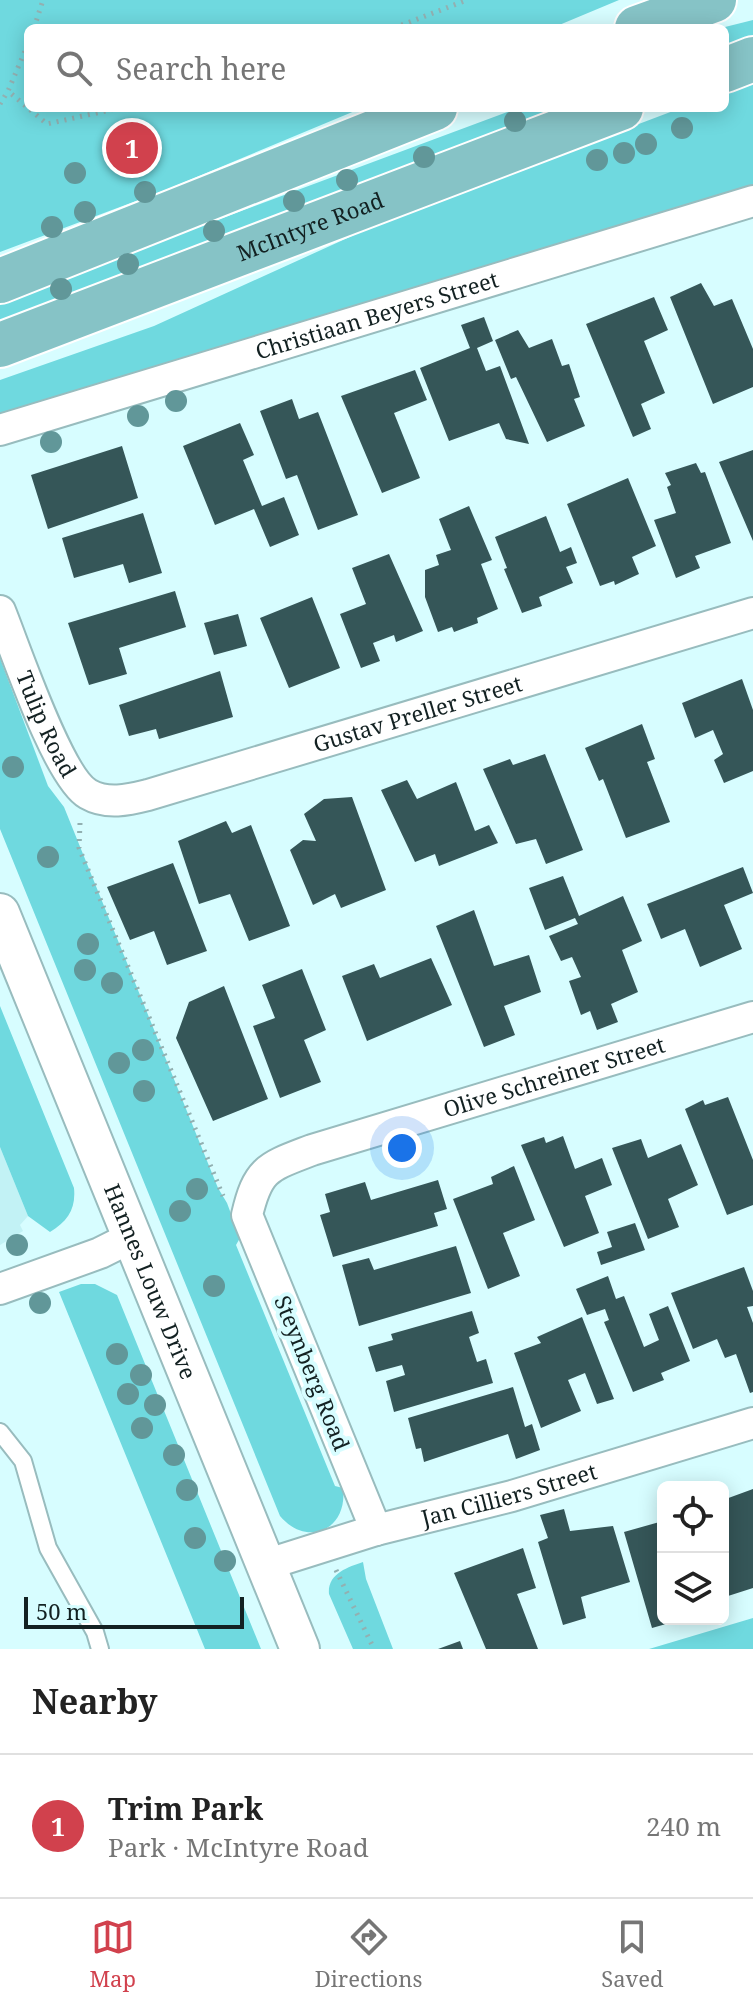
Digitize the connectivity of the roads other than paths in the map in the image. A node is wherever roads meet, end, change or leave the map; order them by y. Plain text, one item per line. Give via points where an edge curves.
1 (714, 0) edge
2 (648, 24) edge
3 (753, 59) edge
4 (729, 68) edge
5 (425, 112) edge
6 (611, 112) edge
7 (753, 201) edge
8 (0, 281) edge
9 (2, 345) edge
10 (0, 430) edge
11 (0, 611) edge
12 (753, 613) edge
13 (82, 790) joint
14 (0, 913) edge
15 (753, 1017) edge
16 (237, 1209) joint
17 (132, 1237) junction
18 (0, 1289) edge
19 (753, 1423) edge
20 (0, 1432) edge
21 (376, 1530) junction
22 (265, 1565) junction
23 (100, 1649) edge
24 (300, 1649) edge

1 - 2 main road
3 - 4 main road
5 - 8 main road
6 - 9 main road, McIntyre Road
7 - 10 street, Christiaan Beyers Street
11 - 13 street, Tulip Road via 62,763
12 - 13 street, Gustav Preller Street via 148,795 112,801
14 - 17 street, Hannes Louw Drive
15 - 16 street, Olive Schreiner Street via 286,1160 265,1171
16 - 21 street, Steynberg Road
17 - 18 street
17 - 22 street, Hannes Louw Drive
19 - 21 street, Jan Cilliers Street via 512,1496
20 - 23 lane via 23,1461 48,1548
21 - 22 street, Jan Cilliers Street
22 - 24 street, Hannes Louw Drive

